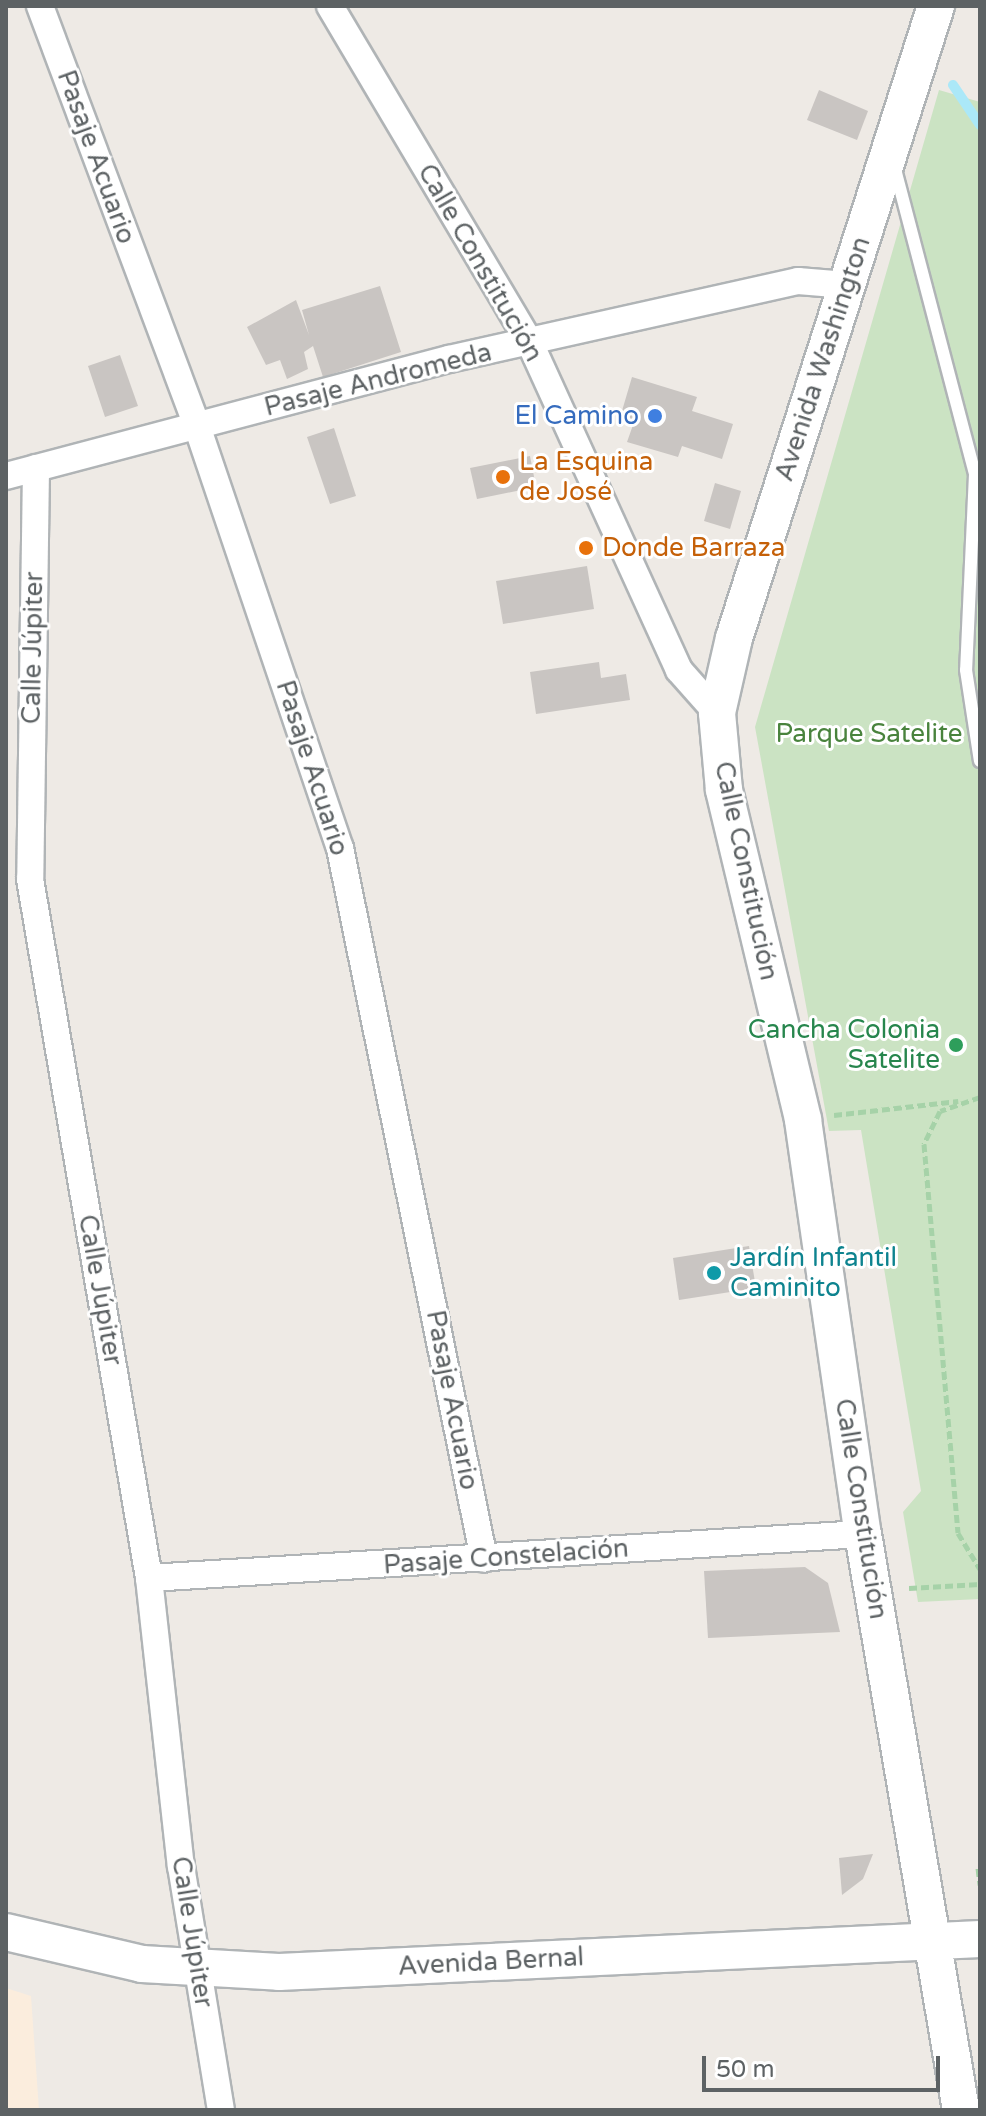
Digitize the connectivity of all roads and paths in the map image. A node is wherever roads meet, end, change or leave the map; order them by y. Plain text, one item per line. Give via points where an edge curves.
1 (40, 6) edge
2 (330, 6) edge
3 (936, 6) edge
4 (890, 151) junction
5 (847, 285) junction
6 (530, 343) junction
7 (197, 426) junction
8 (36, 468) junction
9 (6, 476) edge
10 (717, 713) junction
11 (980, 761) edge
12 (980, 1097) edge
13 (959, 1101) junction
14 (829, 1116) dead end
15 (863, 1534) junction
16 (484, 1559) junction
17 (980, 1569) edge
18 (149, 1578) junction
19 (980, 1584) edge
20 (909, 1588) dead end
21 (978, 1868) dead end
22 (980, 1885) edge
23 (6, 1932) edge
24 (980, 1939) edge
25 (937, 1941) junction
26 (198, 1969) junction
27 (221, 2110) edge
28 (961, 2110) edge

1 - 7 street, Pasaje Acuario
2 - 6 street, Calle Constitución
3 - 4 main road, Avenida Washington
4 - 5 main road, Avenida Washington
4 - 11 lane via 975,474 966,670
5 - 6 street, Pasaje Andromeda via 798,281
5 - 10 main road, Avenida Washington via 734,638
6 - 7 street, Pasaje Andromeda
6 - 10 street, Calle Constitución via 679,670
7 - 8 street, Pasaje Andromeda
7 - 16 street, Pasaje Acuario via 340,848
8 - 9 street, Pasaje Andromeda
8 - 18 street, Calle Júpiter via 30,879
10 - 15 main road, Calle Constitución via 724,790 803,1120
12 - 13 path
13 - 14 path
13 - 17 path via 932,1119 924,1154 958,1533
15 - 16 street, Pasaje Constelación
15 - 25 main road, Calle Constitución
16 - 18 street, Pasaje Constelación
18 - 26 street, Calle Júpiter
19 - 20 path
21 - 22 path
23 - 26 main road, Avenida Bernal via 93,1957
24 - 25 main road, Avenida Bernal
25 - 26 main road, Avenida Bernal via 279,1972
25 - 28 main road, Calle Constitución
26 - 27 street, Calle Júpiter

